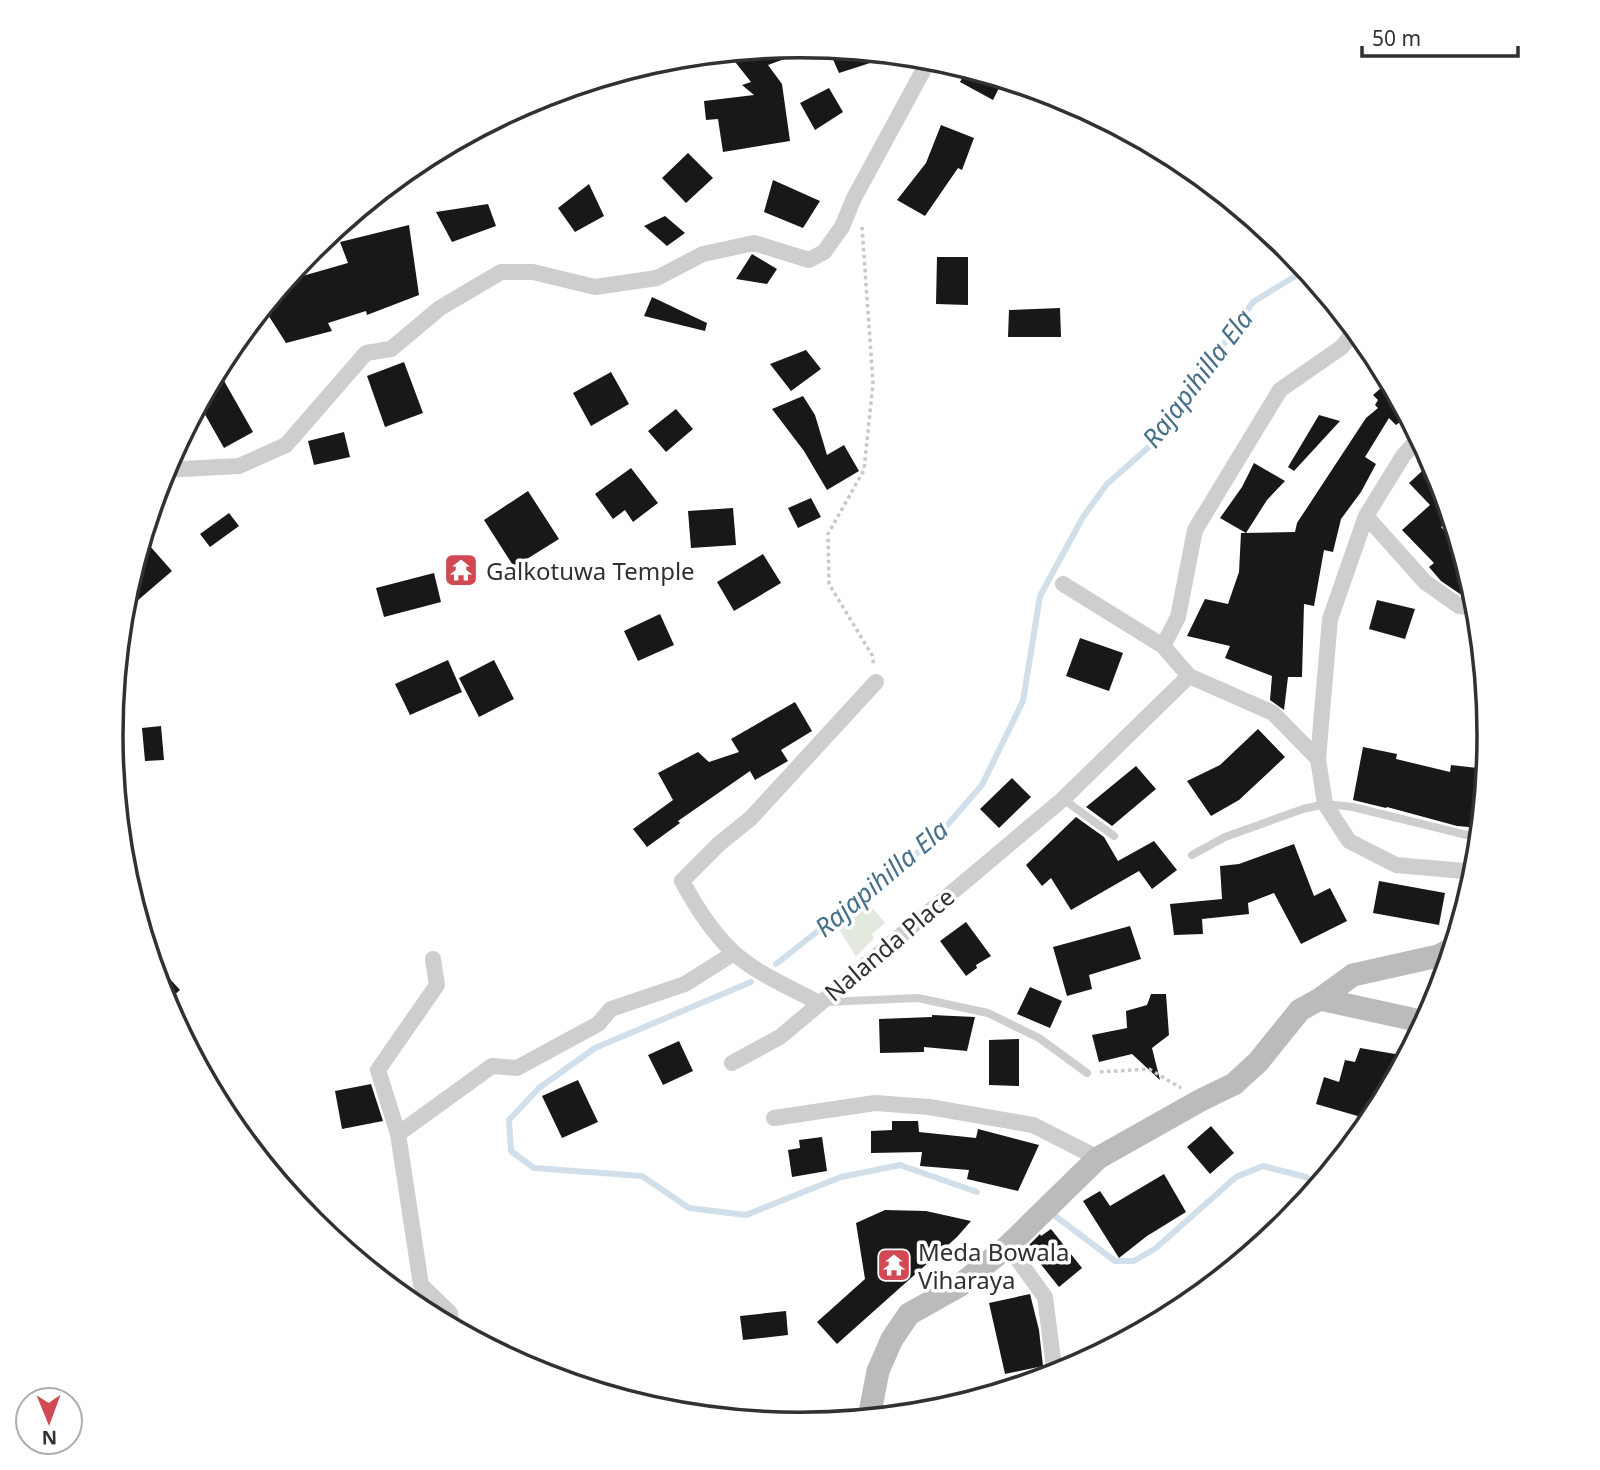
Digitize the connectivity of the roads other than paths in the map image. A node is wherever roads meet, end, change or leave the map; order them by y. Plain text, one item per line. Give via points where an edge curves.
1 (924, 70) edge
2 (1348, 339) edge
3 (1412, 446) edge
4 (177, 469) edge
5 (1366, 516) junction
6 (1063, 584) dead end
7 (1465, 607) edge
8 (1163, 646) junction
9 (1189, 676) junction
10 (876, 682) road end
11 (1318, 759) junction
12 (1063, 799) junction
13 (1325, 804) junction
14 (1114, 836) dead end
15 (1469, 836) edge
16 (1192, 855) dead end
17 (1463, 871) edge
18 (734, 953) junction
19 (1440, 955) edge
20 (433, 959) dead end
21 (1320, 999) junction
22 (819, 1003) junction
23 (1414, 1020) edge
24 (732, 1063) dead end
25 (1087, 1073) road end
26 (774, 1118) dead end
27 (398, 1134) junction
28 (1098, 1158) junction
29 (1008, 1246) junction
30 (450, 1315) edge
31 (1053, 1363) edge
32 (871, 1408) edge

1 - 4 street via 842,227 824,252 809,260 754,243 703,254 657,278 595,287 533,271 501,272 440,308 391,349 366,353 286,445 239,466
2 - 8 street via 1280,390 1195,530 1178,617
3 - 5 street
5 - 7 street via 1425,582
5 - 11 street via 1330,619
6 - 8 street
8 - 9 street
9 - 11 street via 1273,713
9 - 12 street, Nalanda Place
10 - 18 street, Nalanda Place via 751,818 682,881 699,913
11 - 13 street
12 - 14 lane
12 - 22 street, Nalanda Place
13 - 15 lane
13 - 16 lane via 1224,837
13 - 17 street via 1349,841 1396,865
18 - 22 street, Nalanda Place
18 - 27 street via 685,984 611,1009 598,1024 517,1068 492,1066
19 - 21 street via 1353,975
20 - 27 street via 437,985 378,1070
21 - 23 street
21 - 28 street via 1300,1010 1234,1084
22 - 24 street via 780,1037
22 - 25 lane via 918,998 988,1013 1039,1038
26 - 28 street via 875,1103 929,1107 1033,1125
27 - 30 street via 421,1286
28 - 29 street
29 - 31 street via 1045,1297
29 - 32 street via 959,1286 909,1314 877,1371

